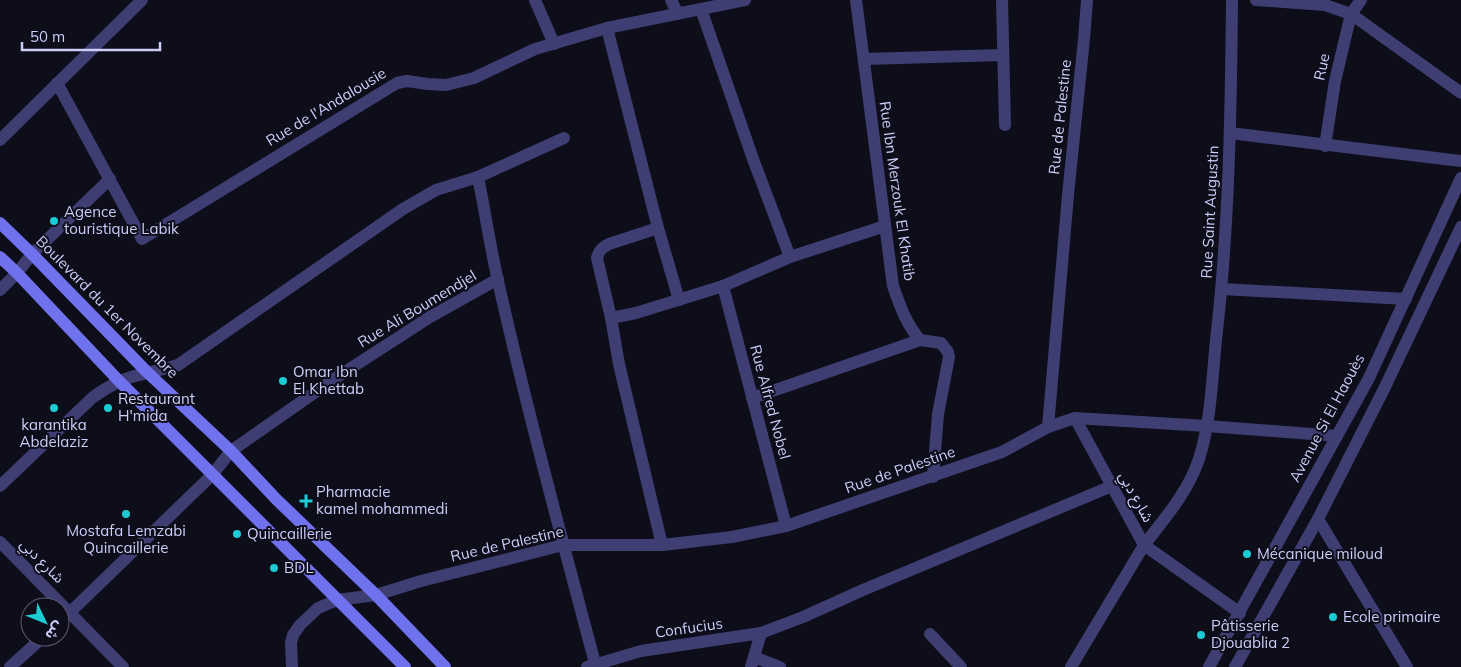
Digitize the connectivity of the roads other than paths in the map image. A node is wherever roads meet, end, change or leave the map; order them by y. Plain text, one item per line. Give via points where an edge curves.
1 (142, 0) edge
2 (535, 0) edge
3 (671, 0) edge
4 (745, 0) edge
5 (856, 0) edge
6 (1002, 0) edge
7 (1087, 0) edge
8 (1232, 0) edge
9 (1256, 0) edge
10 (1361, 0) edge
11 (701, 9) junction
12 (678, 14) junction
13 (1351, 14) junction
14 (607, 28) junction
15 (554, 44) junction
16 (1004, 55) junction
17 (864, 59) junction
18 (57, 83) junction
19 (1461, 93) edge
20 (1005, 126) dead end
21 (1230, 133) junction
22 (564, 138) dead end
23 (0, 140) edge
24 (1324, 146) junction
25 (1461, 161) edge
26 (478, 177) junction
27 (1461, 178) edge
28 (110, 179) junction
29 (0, 223) edge
30 (885, 226) junction
31 (1461, 227) edge
32 (658, 228) junction
33 (32, 254) junction
34 (0, 257) edge
35 (790, 257) junction
36 (17, 273) junction
37 (498, 279) junction
38 (723, 286) junction
39 (1222, 289) junction
40 (0, 290) edge
41 (1406, 299) junction
42 (679, 300) junction
43 (611, 318) junction
44 (920, 340) junction
45 (147, 372) junction
46 (1369, 378) junction
47 (119, 381) junction
48 (1385, 387) junction
49 (752, 398) junction
50 (1076, 418) junction
51 (1207, 426) junction
52 (1048, 428) junction
53 (1337, 436) junction
54 (231, 451) junction
55 (212, 475) junction
56 (933, 477) junction
57 (0, 486) edge
58 (1112, 486) junction
59 (1318, 519) junction
60 (786, 526) junction
61 (0, 542) edge
62 (563, 545) junction
63 (662, 545) junction
64 (1144, 545) junction
65 (376, 595) junction
66 (54, 597) edge
67 (336, 600) junction
68 (70, 613) joint
69 (1240, 613) junction
70 (761, 633) junction
71 (930, 634) dead end
72 (32, 647) edge
73 (752, 662) edge
74 (593, 666) edge
75 (10, 667) edge
76 (123, 667) edge
77 (292, 667) edge
78 (405, 667) edge
79 (445, 667) edge
80 (780, 667) edge
81 (961, 667) edge
82 (1070, 667) edge
83 (1209, 667) edge
84 (1234, 667) edge
85 (1407, 667) edge

1 - 18 street
2 - 15 street
3 - 12 street
4 - 11 street, Rue de l'Andalousie
5 - 17 street, Rue Ibn Merzouk El Khatib
6 - 16 street
7 - 52 street, Rue de Palestine
8 - 21 street, Rue Saint Augustin
9 - 13 street via 1325,6
10 - 13 street, Rue
11 - 12 street, Rue de l'Andalousie
11 - 35 street
12 - 14 street, Rue de l'Andalousie
13 - 19 street
13 - 24 street, Rue
14 - 15 street, Rue de l'Andalousie
14 - 32 street
15 - 28 street, Rue de l'Andalousie via 535,49 474,78 446,85 407,80 396,82 142,238
16 - 17 street
16 - 20 street
17 - 30 street, Rue Ibn Merzouk El Khatib
18 - 23 street
18 - 28 street
21 - 24 street
21 - 39 street, Rue Saint Augustin
22 - 26 street
24 - 25 street
26 - 37 street
26 - 45 street via 436,190 403,209 178,365
27 - 41 street, Avenue Si El Haouès
28 - 33 street
29 - 33 main road, Boulevard du 1er Novembre
30 - 35 street
30 - 44 street, Rue Ibn Merzouk El Khatib via 893,286 904,316
31 - 48 street
32 - 42 street
32 - 43 street via 609,244 598,253
33 - 36 street
33 - 45 main road, Boulevard du 1er Novembre
34 - 36 main road
35 - 38 street
36 - 40 street
36 - 47 main road
37 - 54 street, Rue Ali Boumendjel via 422,322
37 - 62 street
38 - 42 street
38 - 49 street, Rue Alfred Nobel
39 - 41 street
39 - 51 street, Rue Saint Augustin
41 - 46 street, Avenue Si El Haouès
42 - 43 street
43 - 63 street
44 - 49 street
44 - 56 street via 941,343 949,357 938,414
45 - 47 street
45 - 54 main road, Boulevard du 1er Novembre
46 - 48 street
46 - 53 street, Avenue Si El Haouès
47 - 55 main road
47 - 57 street via 92,398
48 - 59 street
49 - 60 street, Rue Alfred Nobel
50 - 51 street
50 - 52 street
50 - 58 street, شارع دبي
51 - 53 street
51 - 64 street, Rue Saint Augustin via 1188,484
52 - 56 street, Rue de Palestine via 1002,452
53 - 69 street, Avenue Si El Haouès
54 - 55 street, Rue Ali Boumendjel
54 - 65 main road, Boulevard du 1er Novembre
55 - 67 main road
55 - 68 street, Rue Ali Boumendjel
56 - 60 street, Rue de Palestine
58 - 64 street, شارع دبي
58 - 70 street, Confucius
59 - 84 street
59 - 85 street
60 - 63 street, Rue de Palestine via 732,537
61 - 66 street, شارع دبي
62 - 63 street, Rue de Palestine
62 - 65 street, Rue de Palestine
62 - 74 street
64 - 69 street
64 - 82 street, شارع دبي
65 - 67 street, Rue de Palestine
65 - 79 main road, Boulevard du 1er Novembre
67 - 77 street via 318,608 293,635
67 - 78 main road
68 - 76 street, شارع دبي
69 - 83 street, Avenue Si El Haouès
70 - 73 street
70 - 74 street, Confucius via 641,651
71 - 81 street
72 - 75 street
73 - 80 street

